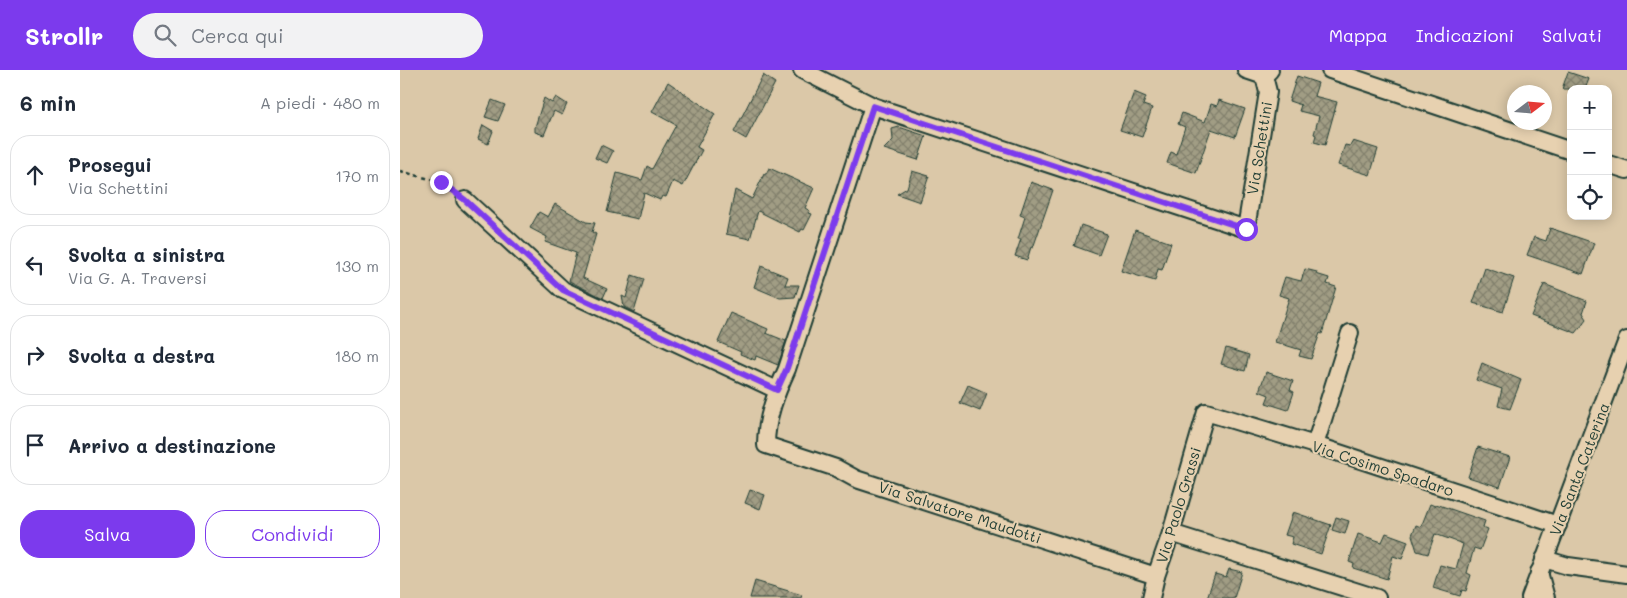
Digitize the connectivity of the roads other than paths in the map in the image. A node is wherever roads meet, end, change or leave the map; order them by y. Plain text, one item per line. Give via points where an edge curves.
1 (802, 70) edge
2 (1246, 70) edge
3 (1330, 70) edge
4 (1267, 73) edge
5 (873, 106) junction
6 (1567, 150) edge
7 (1612, 165) edge
8 (1627, 170) edge
9 (465, 200) road end
10 (1350, 333) dead end
11 (1627, 340) edge
12 (777, 390) junction
13 (1206, 412) joint
14 (1315, 445) junction
15 (1558, 526) junction
16 (1171, 533) junction
17 (1541, 565) junction
18 (1627, 574) edge
19 (1156, 576) junction
20 (1151, 598) edge
21 (1377, 598) edge
22 (1530, 598) edge
23 (1546, 598) edge

1 - 5 street, Via Schettini
2 - 4 street
3 - 6 street
4 - 5 street, Via Schettini via 1268,92 1246,229
5 - 12 street
7 - 8 street
9 - 12 street via 563,290
10 - 14 street
11 - 15 street, Via Santa Caterina
12 - 19 street, Via Salvatore Maudotti via 766,427 766,445 836,468 856,479
13 - 14 street, Via Cosimo Spadaro
13 - 16 street, Via Paolo Grassi
14 - 15 street, Via Cosimo Spadaro
15 - 17 street, Via Santa Caterina
16 - 19 street, Via Paolo Grassi
16 - 21 street
17 - 18 street
17 - 22 street, Via Santa Caterina
17 - 23 street
19 - 20 street, Via Paolo Grassi

